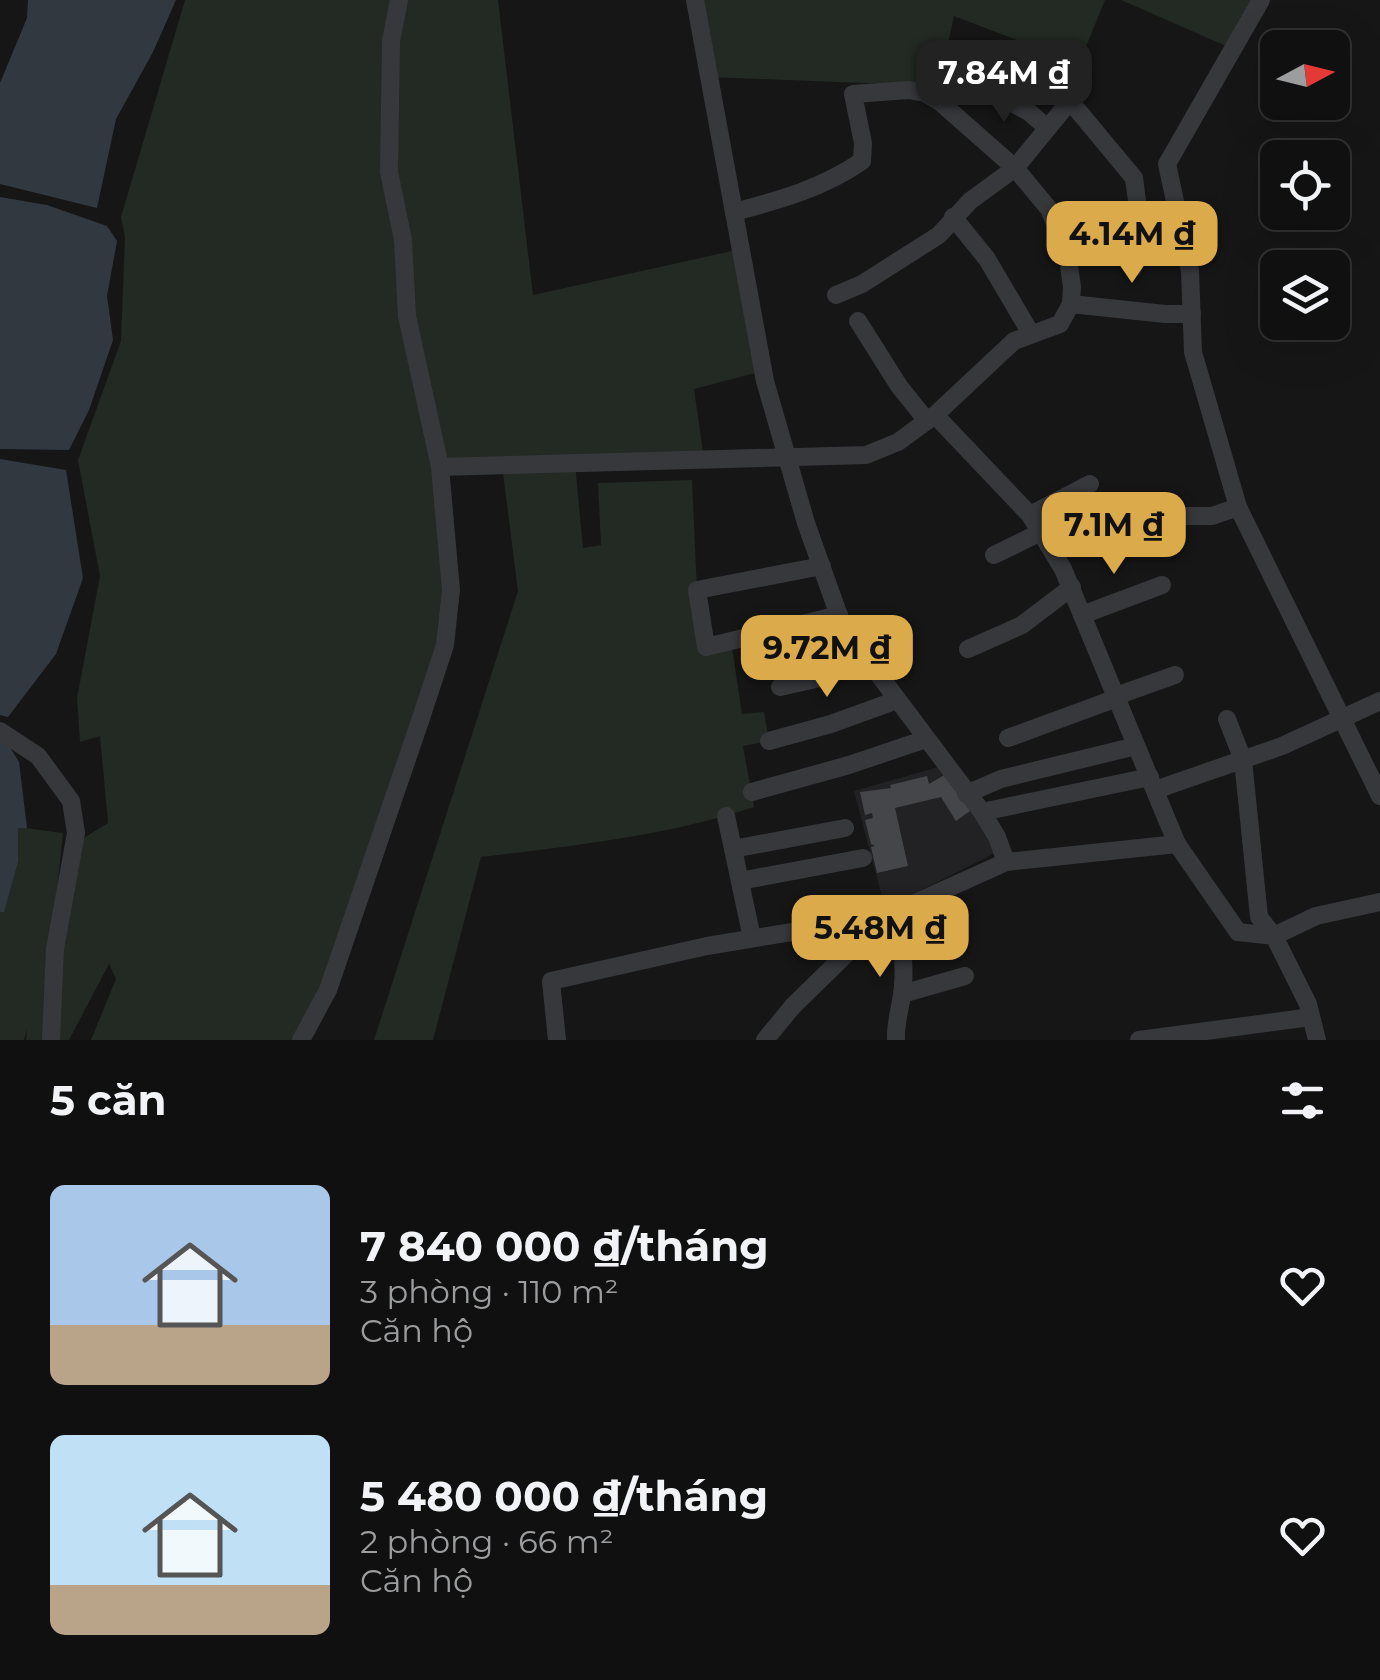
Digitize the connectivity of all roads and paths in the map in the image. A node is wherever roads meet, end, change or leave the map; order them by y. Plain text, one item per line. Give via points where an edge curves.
1 (399, 0) edge
2 (695, 0) edge
3 (1261, 0) edge
4 (977, 59) dead end
5 (986, 89) dead end
6 (1070, 100) junction
7 (1046, 127) junction
8 (1167, 164) junction
9 (1015, 168) junction
10 (1136, 184) junction
11 (734, 212) junction
12 (953, 217) junction
13 (1133, 268) dead end
14 (836, 295) dead end
15 (1071, 304) junction
16 (1192, 314) junction
17 (858, 321) dead end
18 (1030, 332) junction
19 (931, 418) junction
20 (785, 459) junction
21 (440, 467) junction
22 (1090, 484) dead end
23 (1238, 507) junction
24 (1030, 515) junction
25 (1176, 516) dead end
26 (1041, 532) junction
27 (994, 555) dead end
28 (822, 566) junction
29 (1162, 584) dead end
30 (1072, 587) junction
31 (839, 615) junction
32 (1082, 615) junction
33 (968, 648) dead end
34 (868, 660) junction
35 (1175, 676) dead end
36 (780, 688) dead end
37 (1117, 697) junction
38 (897, 700) junction
39 (1380, 701) edge
40 (1340, 718) junction
41 (1228, 719) dead end
42 (0, 731) edge
43 (1008, 738) dead end
44 (926, 739) junction
45 (769, 740) dead end
46 (1136, 746) junction
47 (1242, 760) junction
48 (1152, 784) junction
49 (1378, 787) edge
50 (752, 792) dead end
51 (966, 794) junction
52 (982, 812) junction
53 (726, 816) dead end
54 (845, 828) dead end
55 (1177, 844) junction
56 (733, 849) junction
57 (863, 858) dead end
58 (1006, 862) junction
59 (740, 881) junction
60 (1380, 902) edge
61 (890, 915) junction
62 (1274, 936) junction
63 (752, 938) junction
64 (965, 976) dead end
65 (902, 994) junction
66 (1311, 1016) junction
67 (52, 1040) edge
68 (301, 1040) edge
69 (556, 1040) edge
70 (765, 1040) edge
71 (896, 1040) edge
72 (1139, 1040) edge
73 (1317, 1040) edge

1 - 21 street via 391,41 389,172 403,240 407,316
2 - 11 street
3 - 8 street
4 - 6 street
5 - 7 street
6 - 7 street
6 - 10 street
7 - 9 street
8 - 10 street
8 - 16 street via 1190,271
9 - 11 street via 925,93 853,94 862,160 798,195
9 - 12 street
9 - 15 street via 1049,209 1067,252
10 - 13 street
11 - 20 street
12 - 14 street via 939,235
12 - 18 street
15 - 16 street
15 - 18 street via 1060,324
16 - 23 street via 1193,352
17 - 19 street via 899,386
18 - 19 street
19 - 20 street via 866,455
19 - 24 street
20 - 21 street
20 - 28 street
21 - 68 street via 451,590 445,645 328,990
22 - 24 street
23 - 25 street via 1212,516
23 - 40 street
24 - 26 street
26 - 27 street
26 - 30 street
28 - 31 street
28 - 31 street via 698,590 706,646
29 - 32 street
30 - 32 street
30 - 33 street via 1022,625
31 - 34 street
32 - 37 street
34 - 36 street
34 - 38 street
35 - 37 street
37 - 43 street
37 - 46 street
38 - 44 street
38 - 45 street
39 - 40 street
40 - 47 street
40 - 49 street
41 - 47 street
42 - 67 street via 38,756 71,801 76,834 55,949
44 - 50 street
44 - 51 street
46 - 48 street
46 - 51 street via 1001,778
47 - 48 street
47 - 62 street via 1259,916
48 - 52 street
48 - 55 street
51 - 52 street
52 - 58 street
53 - 56 street
54 - 56 street
55 - 58 street
55 - 62 street via 1238,932
56 - 59 street
57 - 59 street
58 - 61 street
59 - 63 street
60 - 62 street via 1316,916
61 - 63 street
61 - 65 street via 904,947
61 - 70 street
62 - 66 street
63 - 69 street via 551,981
64 - 65 street
65 - 71 street
66 - 72 street
66 - 73 street

